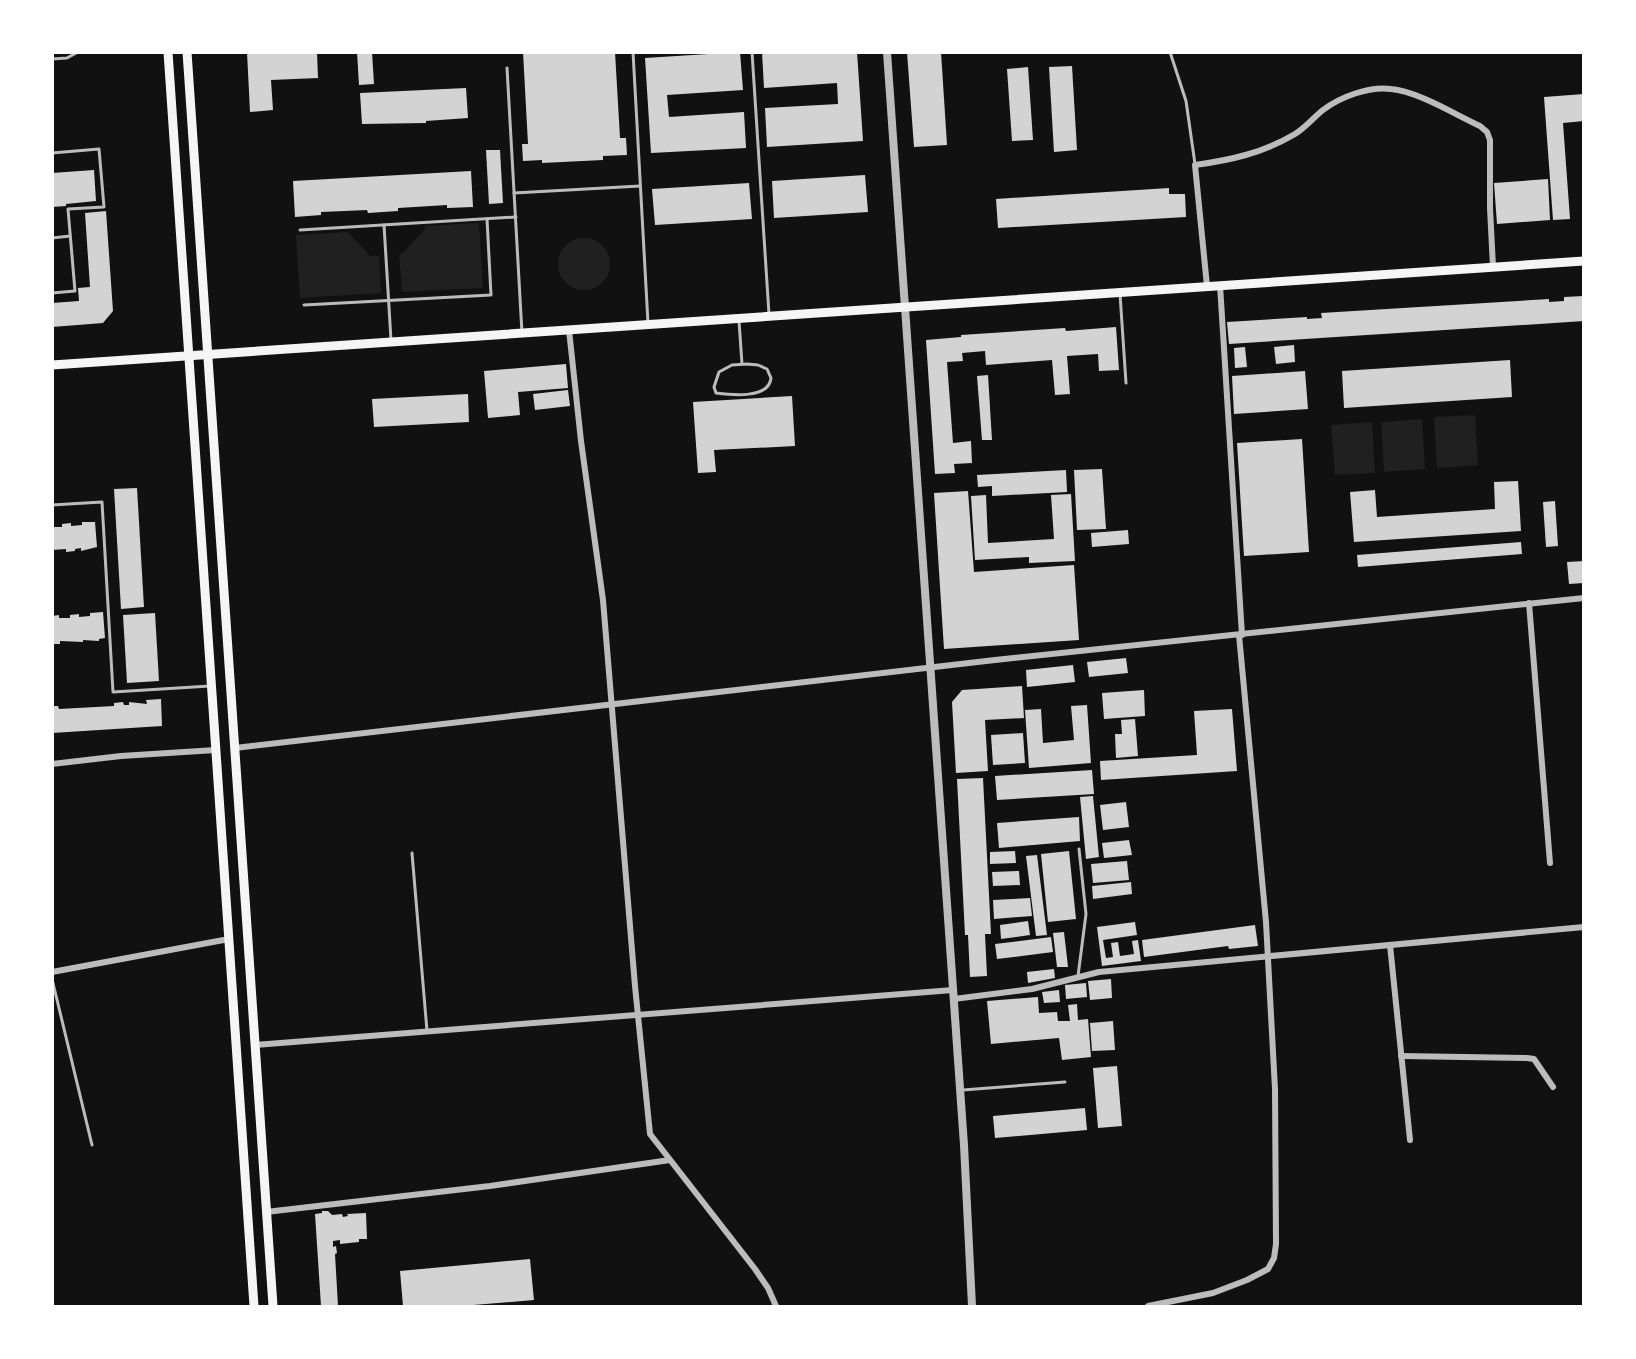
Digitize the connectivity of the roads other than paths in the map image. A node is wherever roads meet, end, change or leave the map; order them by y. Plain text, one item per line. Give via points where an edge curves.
1 (78, 52) edge
2 (168, 52) edge
3 (187, 52) edge
4 (633, 52) edge
5 (752, 52) edge
6 (887, 52) edge
7 (1170, 52) edge
8 (52, 59) edge
9 (507, 68) dead end
10 (52, 153) edge
11 (1195, 165) junction
12 (640, 186) junction
13 (514, 193) junction
14 (516, 218) junction
15 (487, 219) junction
16 (384, 225) junction
17 (300, 230) dead end
18 (70, 236) junction
19 (52, 238) edge
20 (1584, 261) edge
21 (1494, 267) junction
22 (1220, 285) junction
23 (1206, 286) junction
24 (1119, 292) junction
25 (52, 293) edge
26 (389, 300) junction
27 (304, 305) dead end
28 (905, 307) junction
29 (769, 316) junction
30 (739, 318) junction
31 (648, 324) junction
32 (569, 330) junction
33 (522, 333) junction
34 (391, 342) junction
35 (208, 354) junction
36 (193, 355) junction
37 (742, 364) junction
38 (52, 365) edge
39 (1126, 383) dead end
40 (52, 505) edge
41 (1584, 598) edge
42 (1529, 603) junction
43 (1240, 635) junction
44 (930, 668) junction
45 (212, 686) junction
46 (612, 704) junction
47 (235, 748) junction
48 (216, 750) junction
49 (52, 764) edge
50 (1079, 849) dead end
51 (412, 853) dead end
52 (1550, 863) dead end
53 (1584, 927) edge
54 (229, 939) junction
55 (1390, 945) junction
56 (1268, 956) junction
57 (52, 972) edge
58 (1078, 976) junction
59 (52, 978) edge
60 (953, 995) junction
61 (638, 1015) junction
62 (427, 1032) junction
63 (255, 1045) junction
64 (1401, 1056) junction
65 (1065, 1082) dead end
66 (1553, 1087) dead end
67 (960, 1090) junction
68 (1410, 1140) dead end
69 (92, 1145) dead end
70 (670, 1160) junction
71 (266, 1212) junction
72 (254, 1306) edge
73 (273, 1306) edge
74 (776, 1306) edge
75 (972, 1306) edge
76 (1148, 1306) edge

1 - 8 lane
2 - 36 main road
3 - 35 main road
4 - 12 lane
5 - 29 lane
6 - 28 street
7 - 11 lane via 1186,101
9 - 13 lane
10 - 18 lane via 99,149 104,207 68,209
11 - 21 street via 1236,159 1261,150 1296,134 1333,104 1361,93 1391,88 1408,92 1480,126 1489,136
11 - 23 street
12 - 13 lane
12 - 31 lane
13 - 14 lane
14 - 15 lane
14 - 33 lane
15 - 16 lane
15 - 26 lane via 491,295
16 - 17 lane
16 - 26 lane
18 - 19 lane
18 - 25 lane via 75,291
20 - 21 main road
21 - 22 main road
22 - 23 main road
22 - 43 street
23 - 24 main road
24 - 28 main road
24 - 39 lane
26 - 27 lane
26 - 34 lane
28 - 29 main road
28 - 44 street
29 - 30 main road
30 - 31 main road
30 - 37 lane
31 - 32 main road
32 - 33 main road
32 - 46 street
33 - 34 main road
34 - 35 main road
35 - 36 main road
35 - 47 main road
36 - 38 main road
36 - 45 main road
37 - 37 lane via 767,369 771,378 768,388 749,394 716,393 719,372
40 - 45 lane via 102,502 113,692
41 - 42 street
42 - 43 street
42 - 52 street
43 - 44 street
43 - 56 street
44 - 46 street
44 - 60 street
45 - 48 main road
46 - 47 street
46 - 61 street
47 - 63 main road
48 - 49 street
48 - 54 main road
50 - 58 lane via 1086,914
51 - 62 lane
53 - 55 street
54 - 57 street
54 - 72 main road
55 - 56 street
55 - 64 street
56 - 58 street
56 - 76 street via 1275,1089 1274,1258 1268,1269 1213,1293
58 - 60 street via 1032,989
59 - 69 lane
60 - 61 street
60 - 67 street
61 - 62 street
61 - 70 street via 650,1134
62 - 63 street
63 - 71 main road
64 - 66 street via 1534,1059
64 - 68 street
65 - 67 lane
67 - 75 street
70 - 71 street
70 - 74 street via 755,1269
71 - 73 main road

